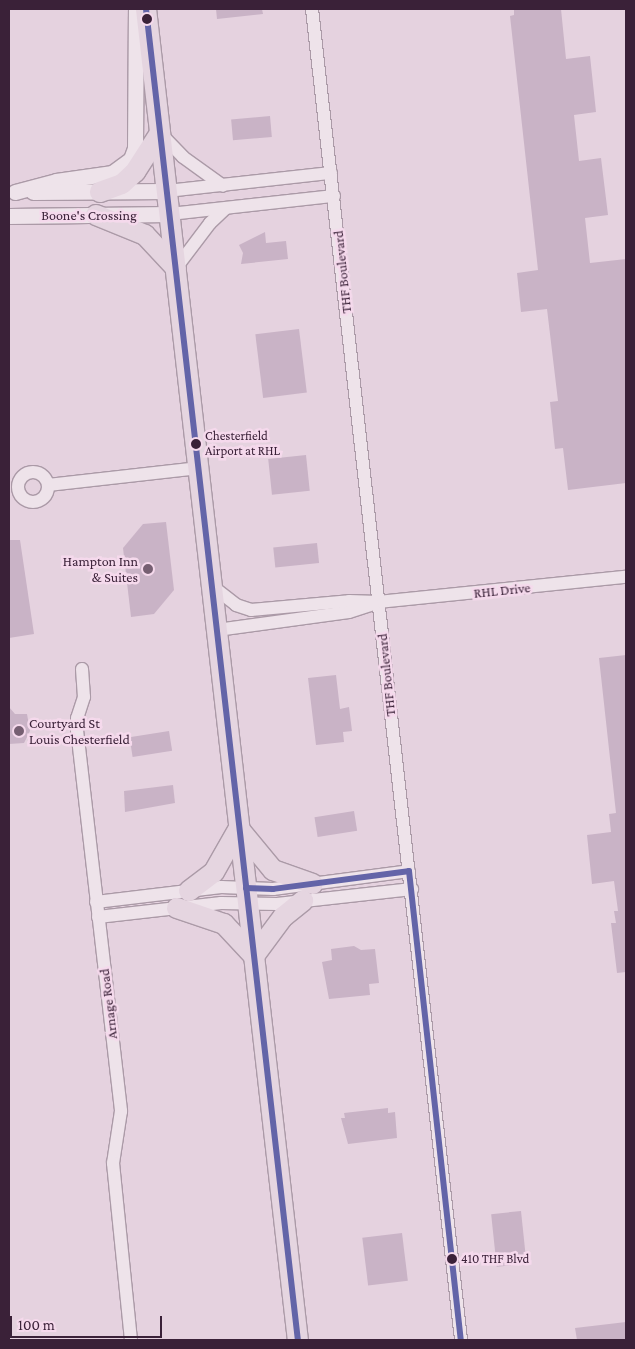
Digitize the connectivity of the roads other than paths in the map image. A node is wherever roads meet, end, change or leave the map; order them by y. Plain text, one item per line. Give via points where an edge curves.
1 (136, 9) edge
2 (146, 9) edge
3 (312, 9) edge
4 (160, 133) junction
5 (331, 173) junction
6 (223, 186) junction
7 (168, 191) junction
8 (12, 192) edge
9 (100, 192) junction
10 (334, 196) junction
11 (225, 209) junction
12 (170, 214) junction
13 (96, 215) junction
14 (9, 216) edge
15 (176, 268) junction
16 (199, 468) junction
17 (48, 485) dead end
18 (626, 577) edge
19 (212, 586) junction
20 (378, 602) junction
21 (217, 630) junction
22 (82, 669) dead end
23 (239, 828) junction
24 (409, 871) junction
25 (314, 884) junction
26 (412, 889) junction
27 (190, 891) junction
28 (247, 896) junction
29 (303, 901) junction
30 (96, 902) junction
31 (177, 908) junction
32 (98, 917) junction
33 (254, 956) junction
34 (131, 1340) edge
35 (298, 1340) edge
36 (461, 1340) edge

1 - 8 street via 135,148 131,159 112,173 56,181
2 - 4 main road
3 - 5 street, THF Boulevard
4 - 6 street via 183,157
4 - 7 main road
4 - 9 main road via 135,172 122,184
5 - 6 street
5 - 10 street, THF Boulevard
6 - 7 street
7 - 9 street, Boone's Crossing
7 - 12 main road
8 - 9 street, Boone's Crossing
10 - 11 street
10 - 20 street, THF Boulevard
11 - 12 street
11 - 15 street via 210,223
12 - 13 street, Boone's Crossing
12 - 15 main road
13 - 14 street, Boone's Crossing
13 - 15 main road via 145,235
15 - 16 main road
16 - 17 street
16 - 19 main road
18 - 20 street, RHL Drive
19 - 20 street, RHL Drive via 236,605 251,610 348,600
19 - 21 main road
20 - 21 street, RHL Drive via 349,612
20 - 24 street, THF Boulevard
21 - 23 main road
22 - 30 street, Arnage Road via 84,698 76,730
23 - 25 main road via 274,870
23 - 27 main road via 214,872
23 - 28 main road
24 - 25 street
24 - 26 street, THF Boulevard
25 - 28 street
26 - 29 street
26 - 36 street, THF Boulevard
27 - 28 street
27 - 30 street
28 - 29 street
28 - 31 street
28 - 33 main road
29 - 33 main road via 283,917
30 - 32 street, Arnage Road
31 - 32 street
31 - 33 main road via 224,924
32 - 34 street, Arnage Road via 121,1111 113,1163
33 - 35 main road

